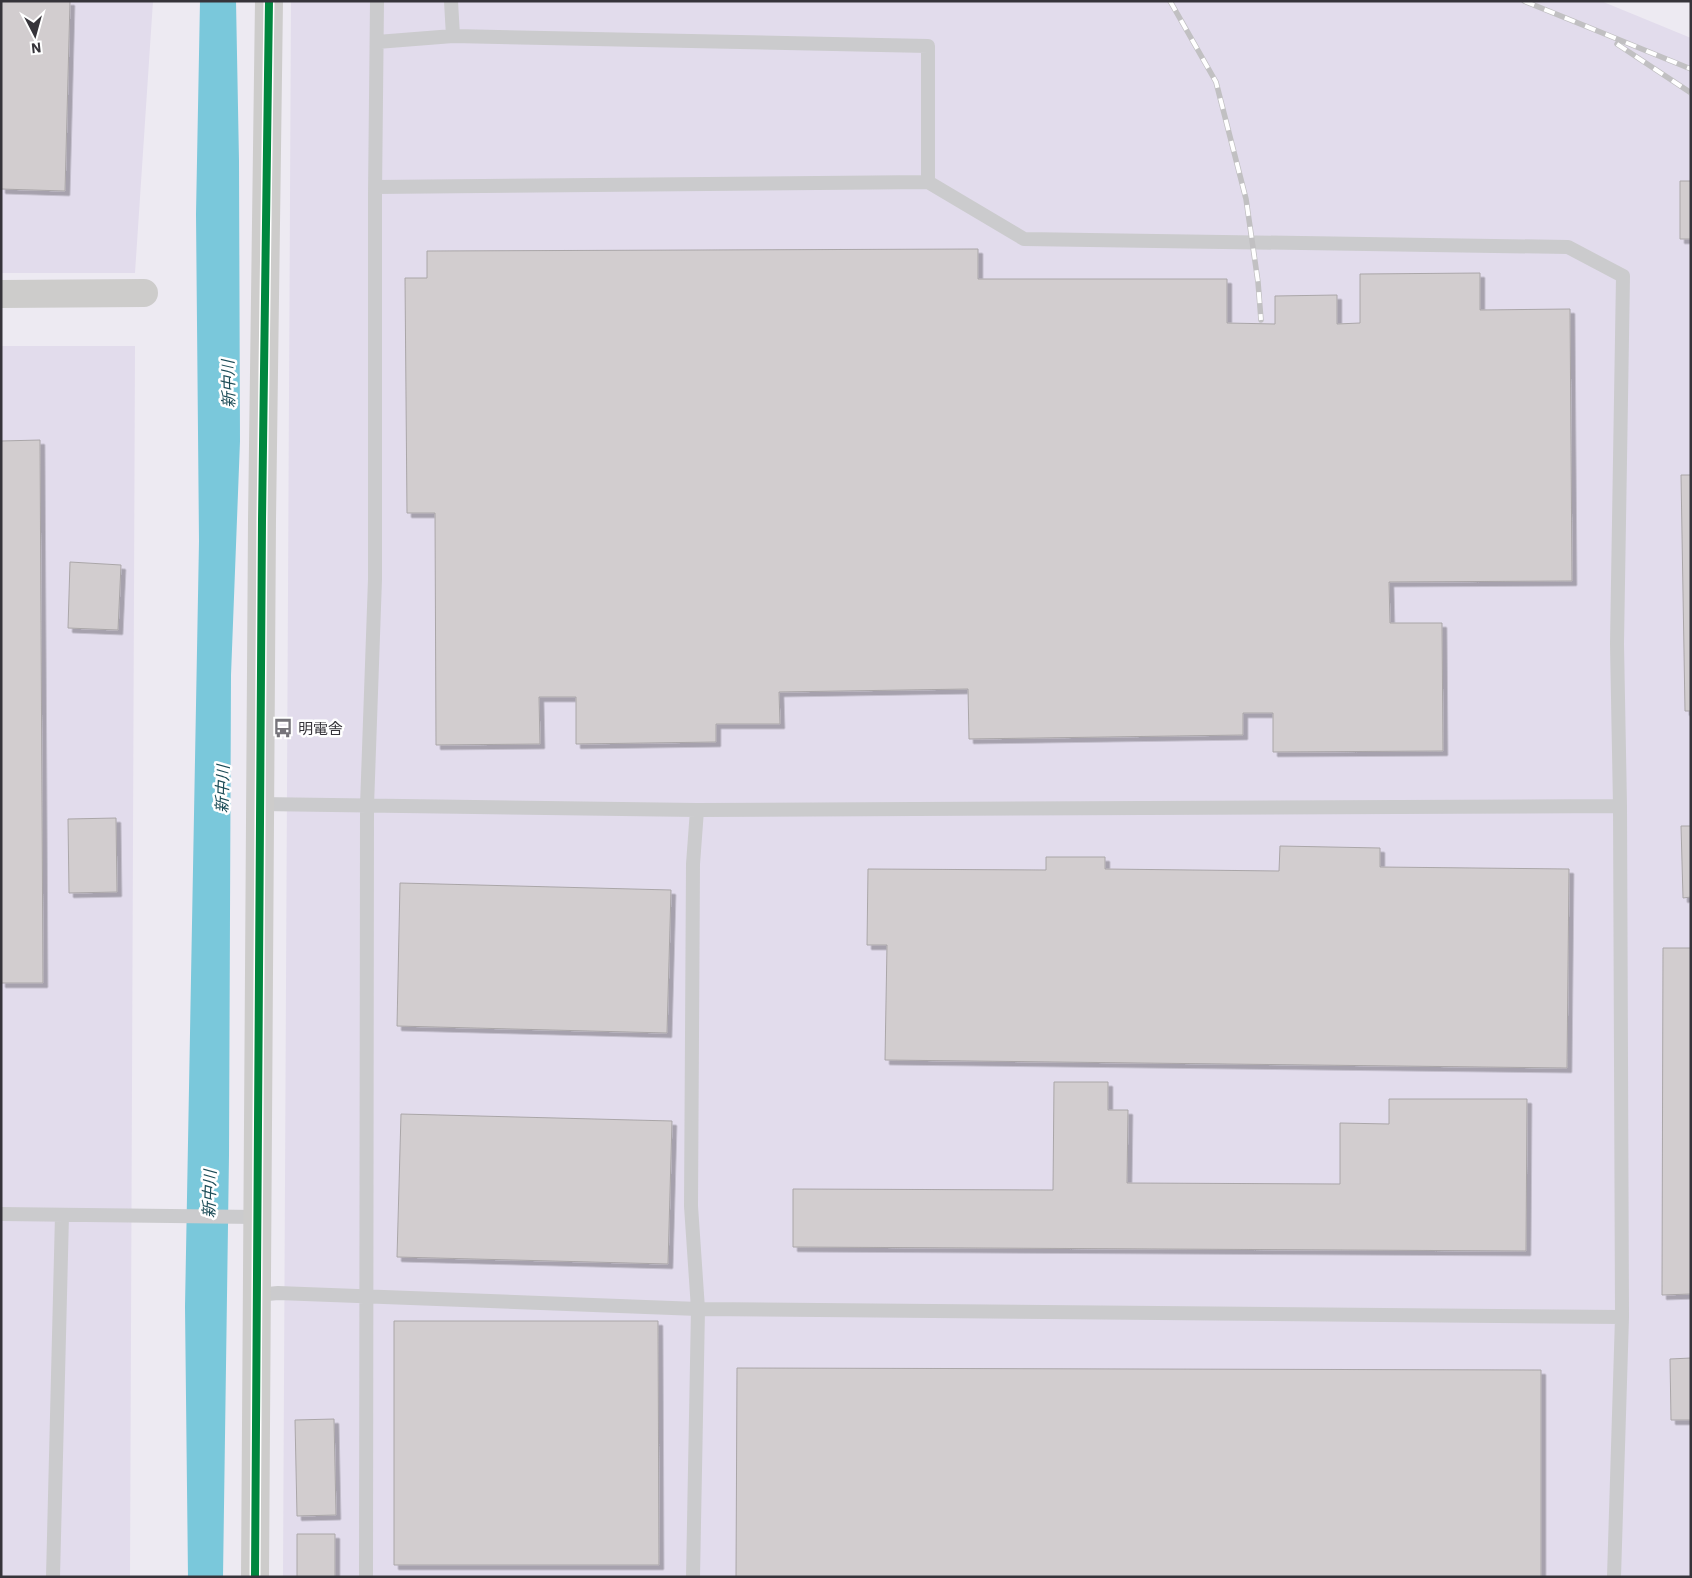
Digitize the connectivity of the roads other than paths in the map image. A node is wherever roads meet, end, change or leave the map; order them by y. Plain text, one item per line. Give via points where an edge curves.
1 (269, 1) edge
2 (377, 1) edge
3 (451, 1) edge
4 (453, 36) junction
5 (377, 42) junction
6 (928, 182) junction
7 (375, 187) junction
8 (1, 294) edge
9 (144, 294) dead end
10 (260, 804) junction
11 (367, 806) junction
12 (1620, 806) junction
13 (697, 810) junction
14 (1, 1214) edge
15 (62, 1215) junction
16 (257, 1217) junction
17 (257, 1295) junction
18 (367, 1296) junction
19 (698, 1309) junction
20 (1622, 1316) junction
21 (53, 1577) edge
22 (255, 1577) edge
23 (366, 1577) edge
24 (693, 1577) edge
25 (1614, 1577) edge

1 - 10 street
2 - 5 lane
3 - 4 lane
4 - 5 lane
4 - 6 lane via 928,46
5 - 7 lane
6 - 7 lane
6 - 12 lane via 1024,239 1568,248 1623,276 1617,644
7 - 11 lane via 375,579
8 - 9 street
10 - 11 lane
10 - 16 street
11 - 13 lane
11 - 18 lane
12 - 13 lane
12 - 20 lane
13 - 19 lane via 693,864 692,1206
14 - 15 lane
15 - 16 lane
15 - 21 lane
16 - 17 street
17 - 18 lane
17 - 22 street
18 - 19 lane
18 - 23 lane
19 - 20 lane
19 - 24 lane
20 - 25 lane

